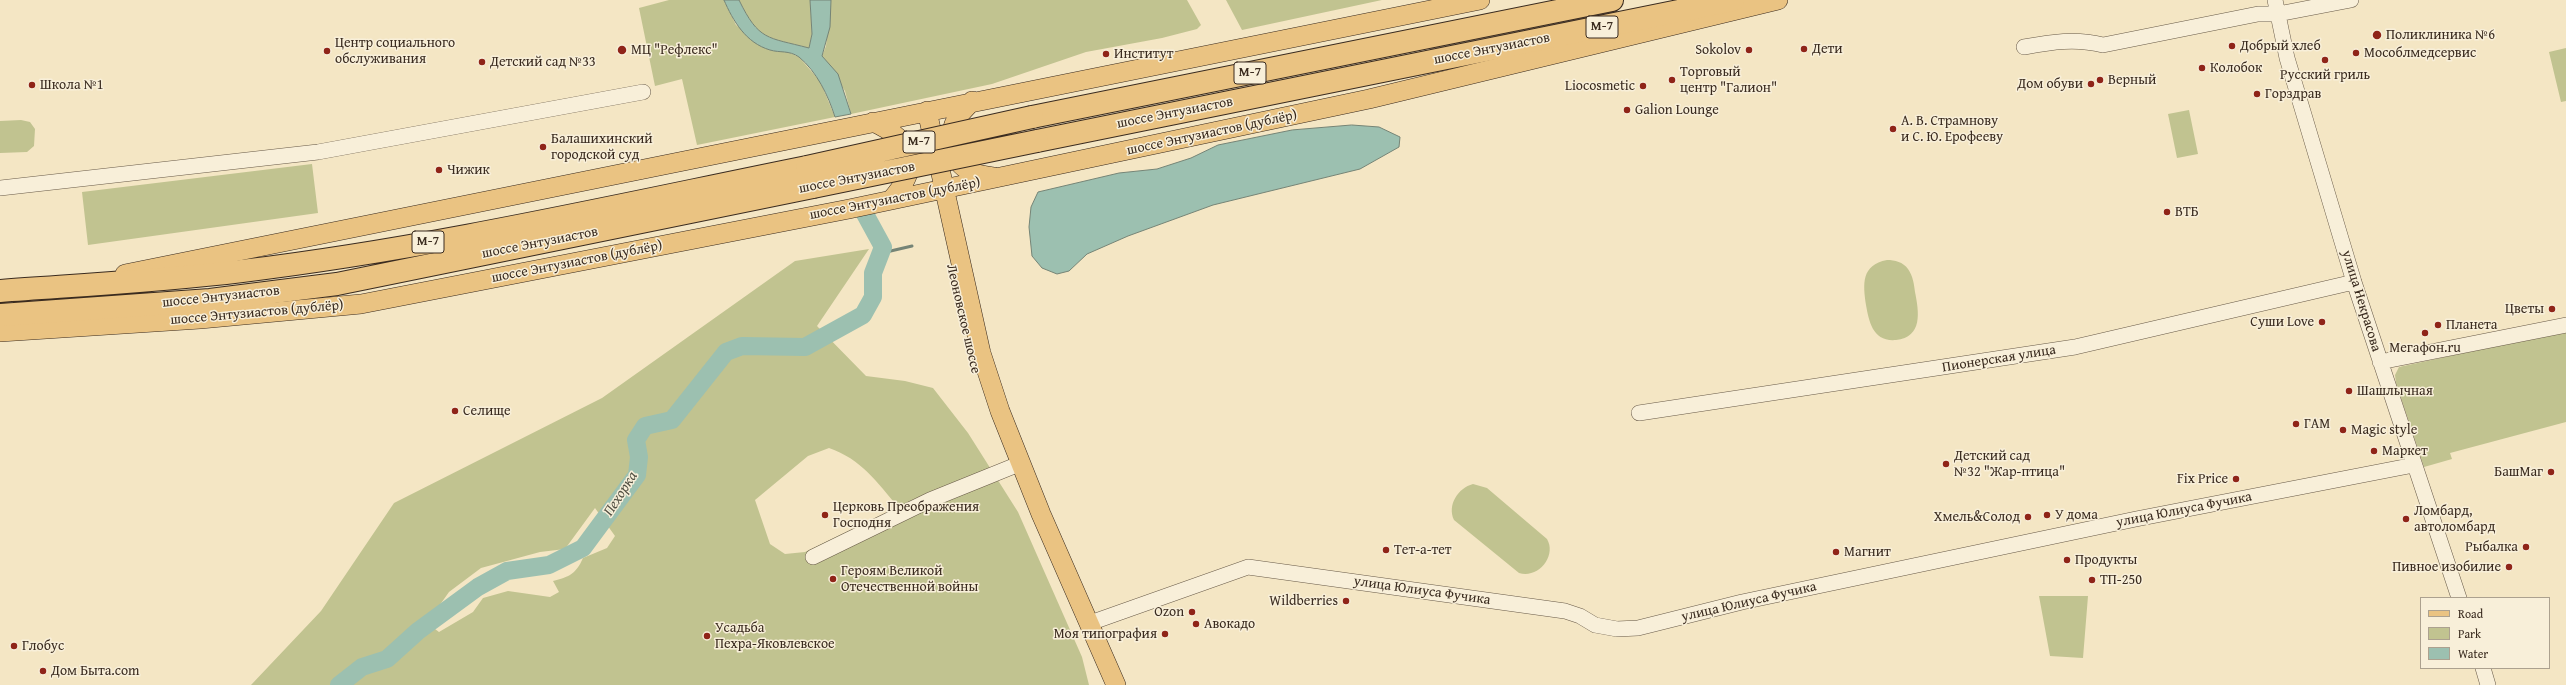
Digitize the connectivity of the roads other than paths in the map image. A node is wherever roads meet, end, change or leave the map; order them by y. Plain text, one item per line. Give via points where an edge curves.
1 (1480, 0) edge
2 (1612, 0) edge
3 (1733, 0) edge
4 (1778, 0) edge
5 (2351, 0) edge
6 (2276, 7) edge
7 (2024, 47) dead end
8 (643, 92) dead end
9 (972, 101) junction
10 (921, 112) junction
11 (865, 123) junction
12 (810, 177) junction
13 (998, 178) junction
14 (0, 188) edge
15 (939, 190) junction
16 (884, 201) junction
17 (2354, 282) junction
18 (46, 288) junction
19 (0, 291) edge
20 (0, 315) edge
21 (2566, 325) edge
22 (0, 326) edge
23 (40, 329) junction
24 (0, 332) edge
25 (2380, 362) junction
26 (1639, 413) dead end
27 (2414, 465) junction
28 (1014, 466) junction
29 (1041, 514) junction
30 (813, 557) dead end
31 (2459, 597) edge
32 (1090, 623) junction
33 (2483, 669) edge
34 (1116, 685) edge
35 (2488, 685) edge

1 - 9 main road
2 - 12 highway, шоссе Энтузиастов / М-7, bridge via 1032,117
3 - 12 highway, шоссе Энтузиастов / М-7, bridge via 1037,142
4 - 13 main road, шоссе Энтузиастов (дублёр) via 1368,100
5 - 6 street
6 - 7 street via 2258,14 2103,45 2083,40 2066,40
6 - 17 street, улица Некрасова via 2288,58
8 - 14 street via 318,152
9 - 10 main road
9 - 13 main road via 954,126 951,139 954,152 960,163 970,171
10 - 11 main road
10 - 15 main road, Леоновское шоссе
11 - 16 main road via 900,138 909,156 910,169 906,182
11 - 18 main road via 138,272
12 - 18 highway, шоссе Энтузиастов / М-7 via 326,259 159,281
12 - 20 highway, шоссе Энтузиастов / М-7 via 337,284 210,300
13 - 15 main road, шоссе Энтузиастов (дублёр)
15 - 16 main road, шоссе Энтузиастов (дублёр)
15 - 28 main road, Леоновское шоссе via 977,381
15 - 29 main road, Леоновское шоссе via 1000,411
16 - 23 main road, шоссе Энтузиастов (дублёр) via 361,304
17 - 25 street, улица Некрасова
17 - 26 street, Пионерская улица via 2075,347
18 - 19 highway, шоссе Энтузиастов / М-7
21 - 25 street
22 - 23 main road
23 - 24 main road, шоссе Энтузиастов (дублёр)
25 - 27 street, улица Некрасова
27 - 31 street, улица Некрасова
27 - 32 street, улица Юлиуса Фучика via 2136,519 1749,600 1638,628 1617,629 1595,625 1565,611 1248,567
28 - 29 main road, Леоновское шоссе
28 - 30 street via 930,500
29 - 32 main road, Леоновское шоссе
32 - 34 main road, Леоновское шоссе
33 - 35 street

